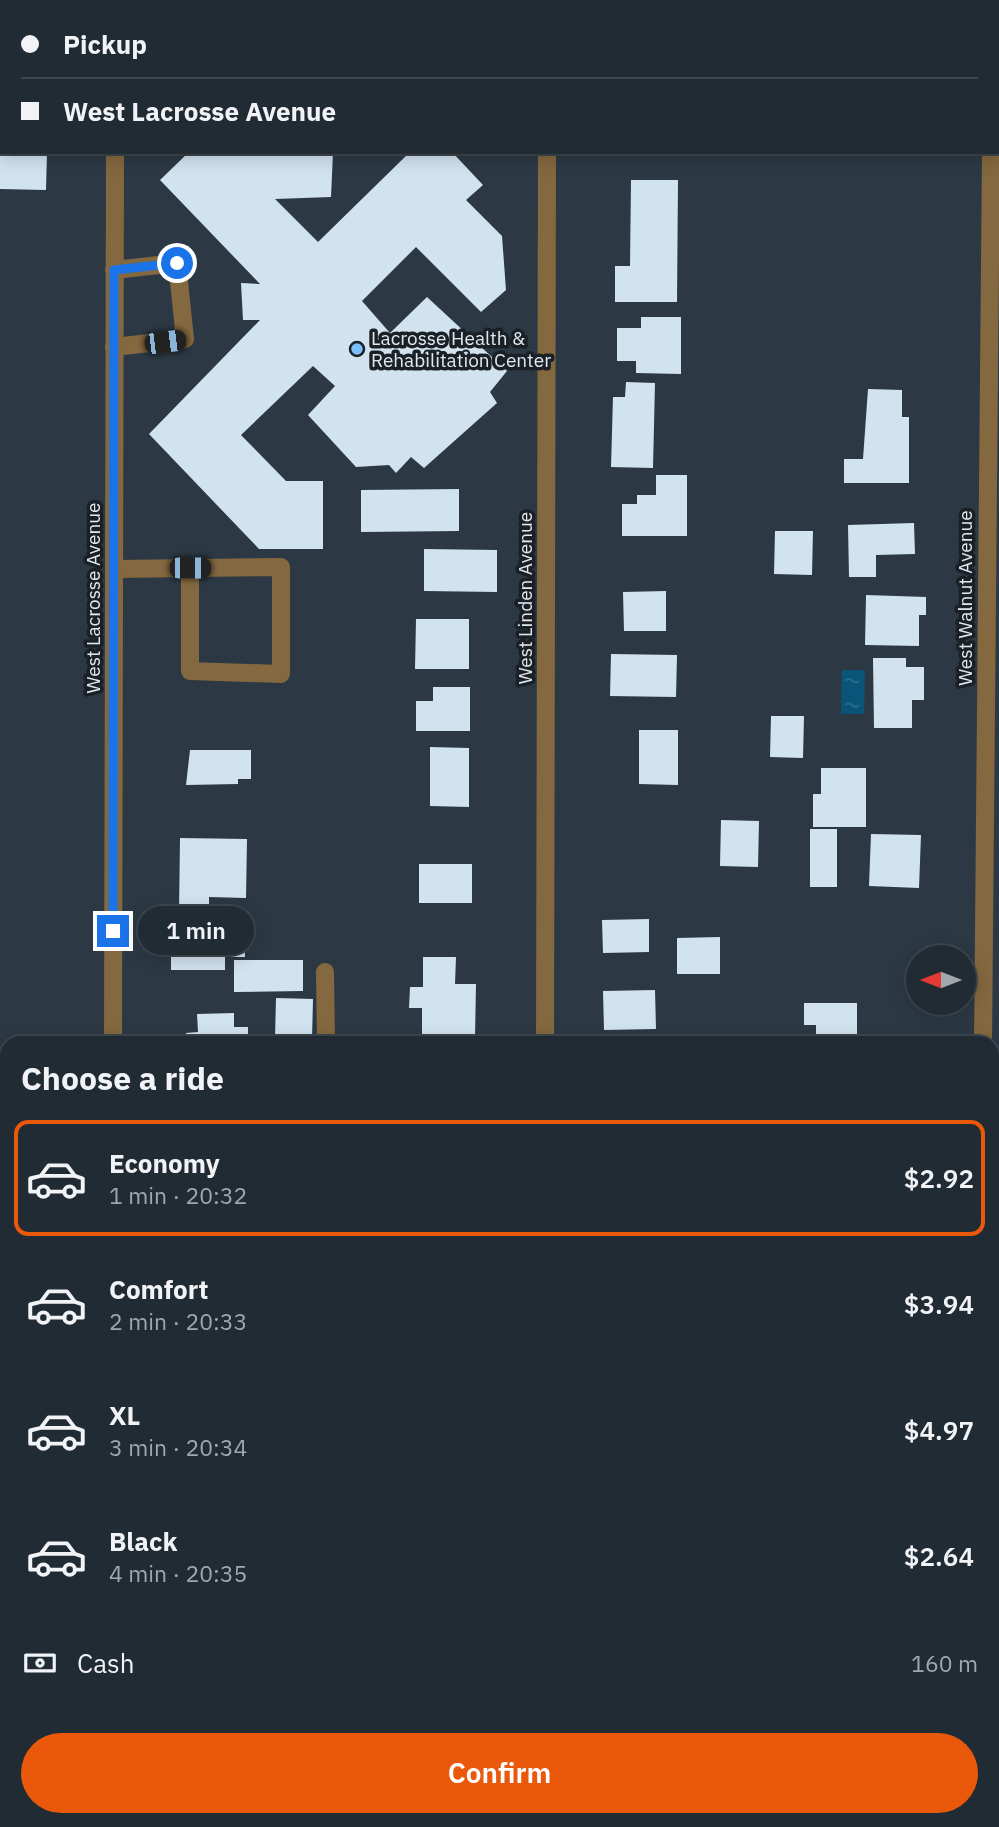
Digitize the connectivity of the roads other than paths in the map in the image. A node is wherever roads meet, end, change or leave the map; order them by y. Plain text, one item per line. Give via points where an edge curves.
1 (115, 154) edge
2 (547, 154) edge
3 (991, 154) edge
4 (114, 270) junction
5 (994, 288) edge
6 (114, 347) junction
7 (992, 482) edge
8 (190, 568) junction
9 (114, 569) junction
10 (993, 675) edge
11 (992, 865) edge
12 (325, 972) dead end
13 (113, 1036) edge
14 (326, 1036) edge
15 (545, 1036) edge
16 (983, 1036) edge

1 - 4 street, West Lacrosse Avenue
2 - 15 street, West Linden Avenue
3 - 5 street, West Walnut Avenue
4 - 6 street, West Lacrosse Avenue
4 - 6 street via 177,263 185,339
5 - 7 street, West Walnut Avenue
6 - 9 street, West Lacrosse Avenue
7 - 10 street, West Walnut Avenue
8 - 8 street via 281,566 281,674 190,671
8 - 9 street
9 - 13 street, West Lacrosse Avenue
10 - 11 street, West Walnut Avenue
11 - 16 street, West Walnut Avenue
12 - 14 street

